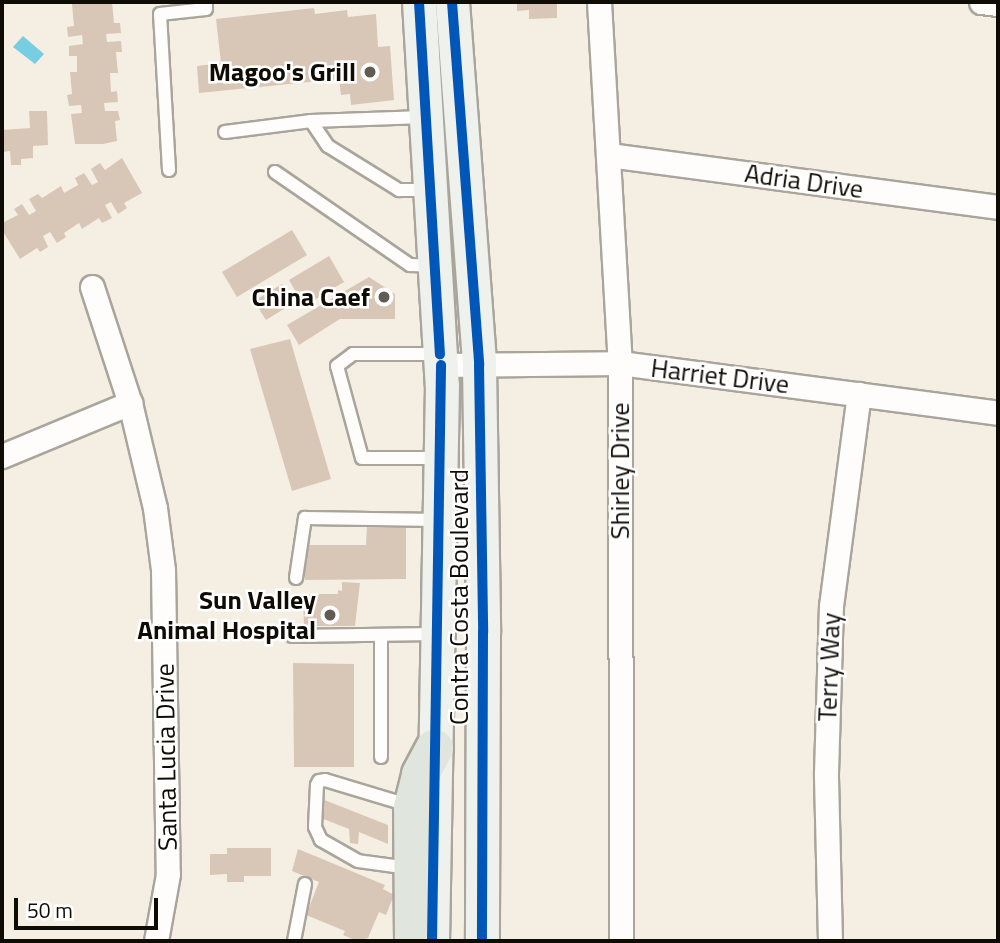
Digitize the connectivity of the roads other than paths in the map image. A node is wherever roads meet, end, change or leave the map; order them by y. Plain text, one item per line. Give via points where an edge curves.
1 (206, 2) edge
2 (419, 2) edge
3 (452, 2) edge
4 (599, 2) edge
5 (981, 2) edge
6 (998, 4) edge
7 (425, 117) junction
8 (311, 121) junction
9 (225, 132) dead end
10 (610, 155) junction
11 (169, 170) dead end
12 (275, 172) dead end
13 (428, 190) junction
14 (998, 206) edge
15 (434, 266) junction
16 (92, 287) dead end
17 (441, 360) junction
18 (620, 363) junction
19 (479, 365) junction
20 (859, 394) junction
21 (130, 403) junction
22 (998, 413) edge
23 (2, 456) edge
24 (440, 458) junction
25 (440, 520) junction
26 (296, 578) dead end
27 (438, 634) junction
28 (292, 636) dead end
29 (381, 636) junction
30 (435, 748) junction
31 (381, 757) dead end
32 (412, 807) junction
33 (412, 869) junction
34 (305, 884) dead end
35 (156, 941) edge
36 (293, 941) edge
37 (413, 941) edge
38 (432, 941) edge
39 (482, 941) edge
40 (621, 941) edge
41 (830, 941) edge

1 - 11 lane via 206,9 160,14
2 - 7 main road, Contra Costa Boulevard
3 - 19 main road, Contra Costa Boulevard
4 - 10 street, Shirley Drive
5 - 6 street
7 - 8 lane
7 - 13 main road, Contra Costa Boulevard
8 - 9 lane
8 - 13 lane via 328,146 399,190
10 - 14 street, Adria Drive
10 - 18 street, Shirley Drive
12 - 15 lane via 410,265
13 - 15 main road, Contra Costa Boulevard
15 - 17 main road, Contra Costa Boulevard
16 - 21 street, Santa Lucia Drive
17 - 19 street, Harriet Drive
17 - 24 main road, Contra Costa Boulevard
17 - 24 lane via 353,354 337,366 362,458
18 - 19 street, Harriet Drive
18 - 20 street, Harriet Drive
18 - 40 street, Shirley Drive
19 - 39 main road, Contra Costa Boulevard
20 - 22 street, Harriet Drive
20 - 41 street, Terry Way via 831,606 826,773
21 - 23 street
21 - 35 street, Santa Lucia Drive via 155,508 163,570 168,874
24 - 25 main road, Contra Costa Boulevard
25 - 26 lane via 305,518
25 - 27 main road, Contra Costa Boulevard
27 - 29 lane
27 - 30 main road, Contra Costa Boulevard
28 - 29 lane
29 - 31 lane
30 - 32 main road via 420,774
30 - 38 main road, Contra Costa Boulevard
32 - 33 main road
32 - 33 lane via 319,781 314,827 321,840 358,861
33 - 37 main road
34 - 36 lane

